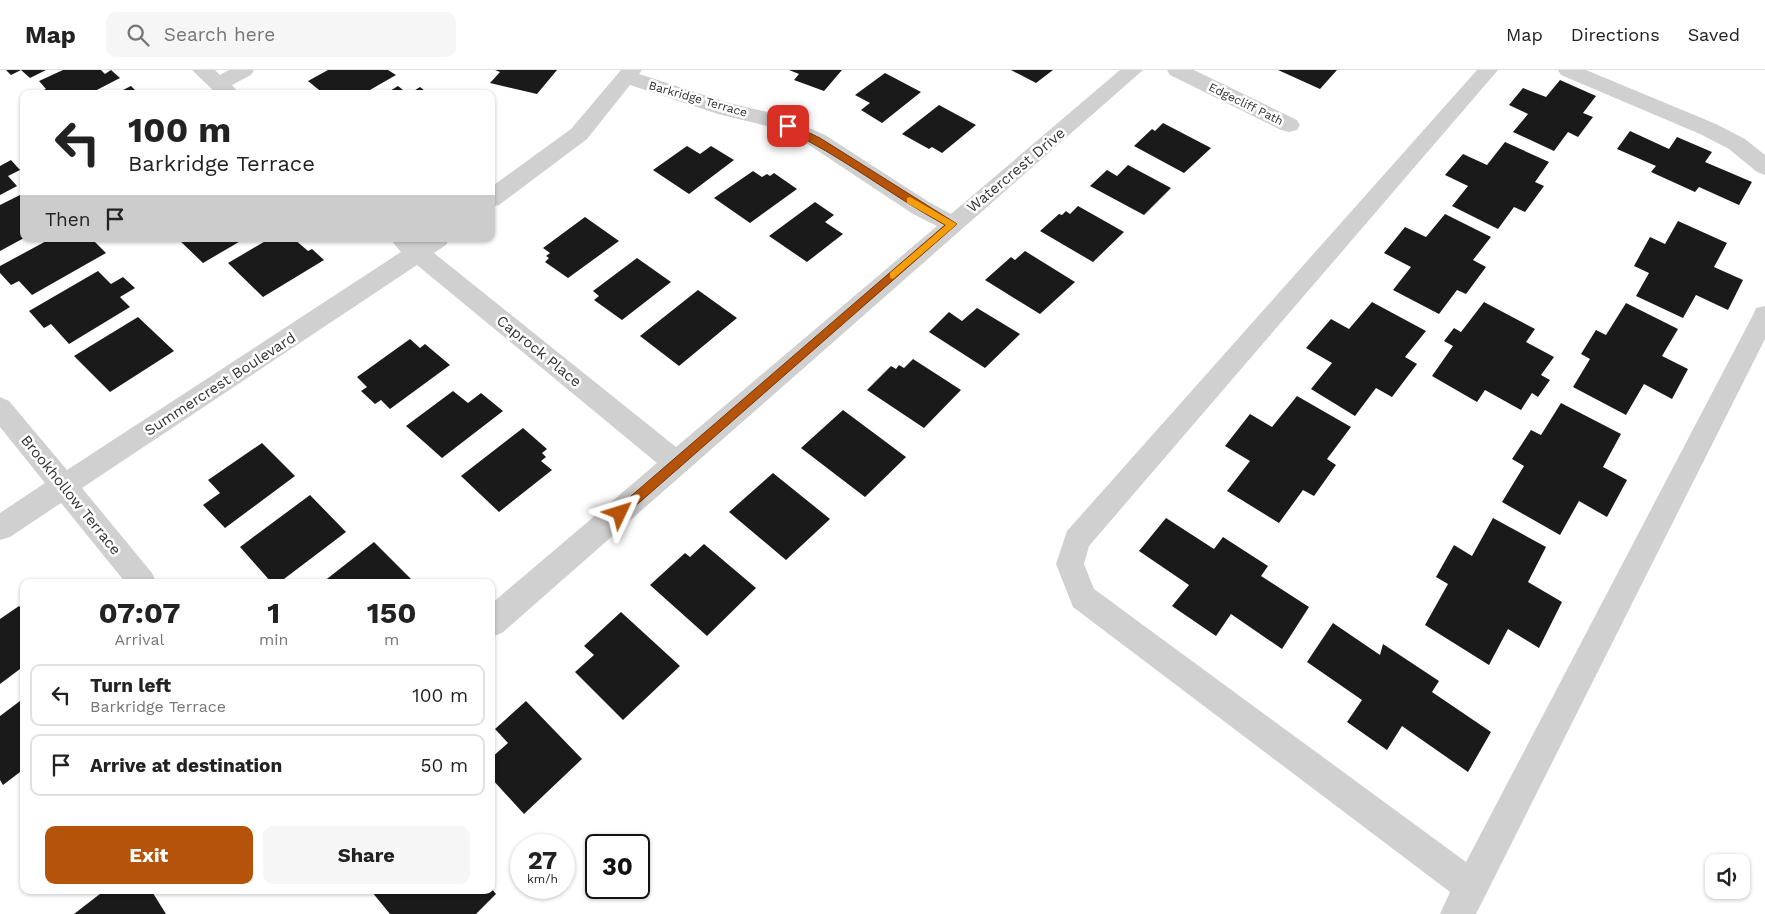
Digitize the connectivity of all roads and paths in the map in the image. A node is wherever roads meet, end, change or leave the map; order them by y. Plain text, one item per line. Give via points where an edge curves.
1 (202, 70) edge
2 (244, 70) edge
3 (1134, 70) edge
4 (1177, 70) edge
5 (1488, 70) edge
6 (1568, 70) edge
7 (629, 74) edge
8 (225, 89) edge
9 (1289, 125) dead end
10 (1765, 168) edge
11 (495, 196) edge
12 (952, 224) junction
13 (419, 244) edge
14 (1765, 315) edge
15 (0, 408) edge
16 (677, 464) junction
17 (64, 485) junction
18 (0, 528) edge
19 (139, 579) edge
20 (495, 620) edge
21 (1464, 901) edge

1 - 8 street
2 - 8 street
3 - 12 street, Watercrest Drive
4 - 9 street, Edgecliff Path
5 - 21 street via 1077,540 1070,564 1083,598
6 - 10 street via 1708,129 1737,144
7 - 11 street via 579,134
7 - 12 street, Barkridge Terrace via 725,109 773,120 817,140 921,208
12 - 16 street, Watercrest Drive
13 - 16 street, Caprock Place
13 - 17 street, Summercrest Boulevard
14 - 21 street
15 - 17 street, Brookhollow Terrace
16 - 20 street, Watercrest Drive
17 - 18 street, Summercrest Boulevard
17 - 19 street, Brookhollow Terrace

